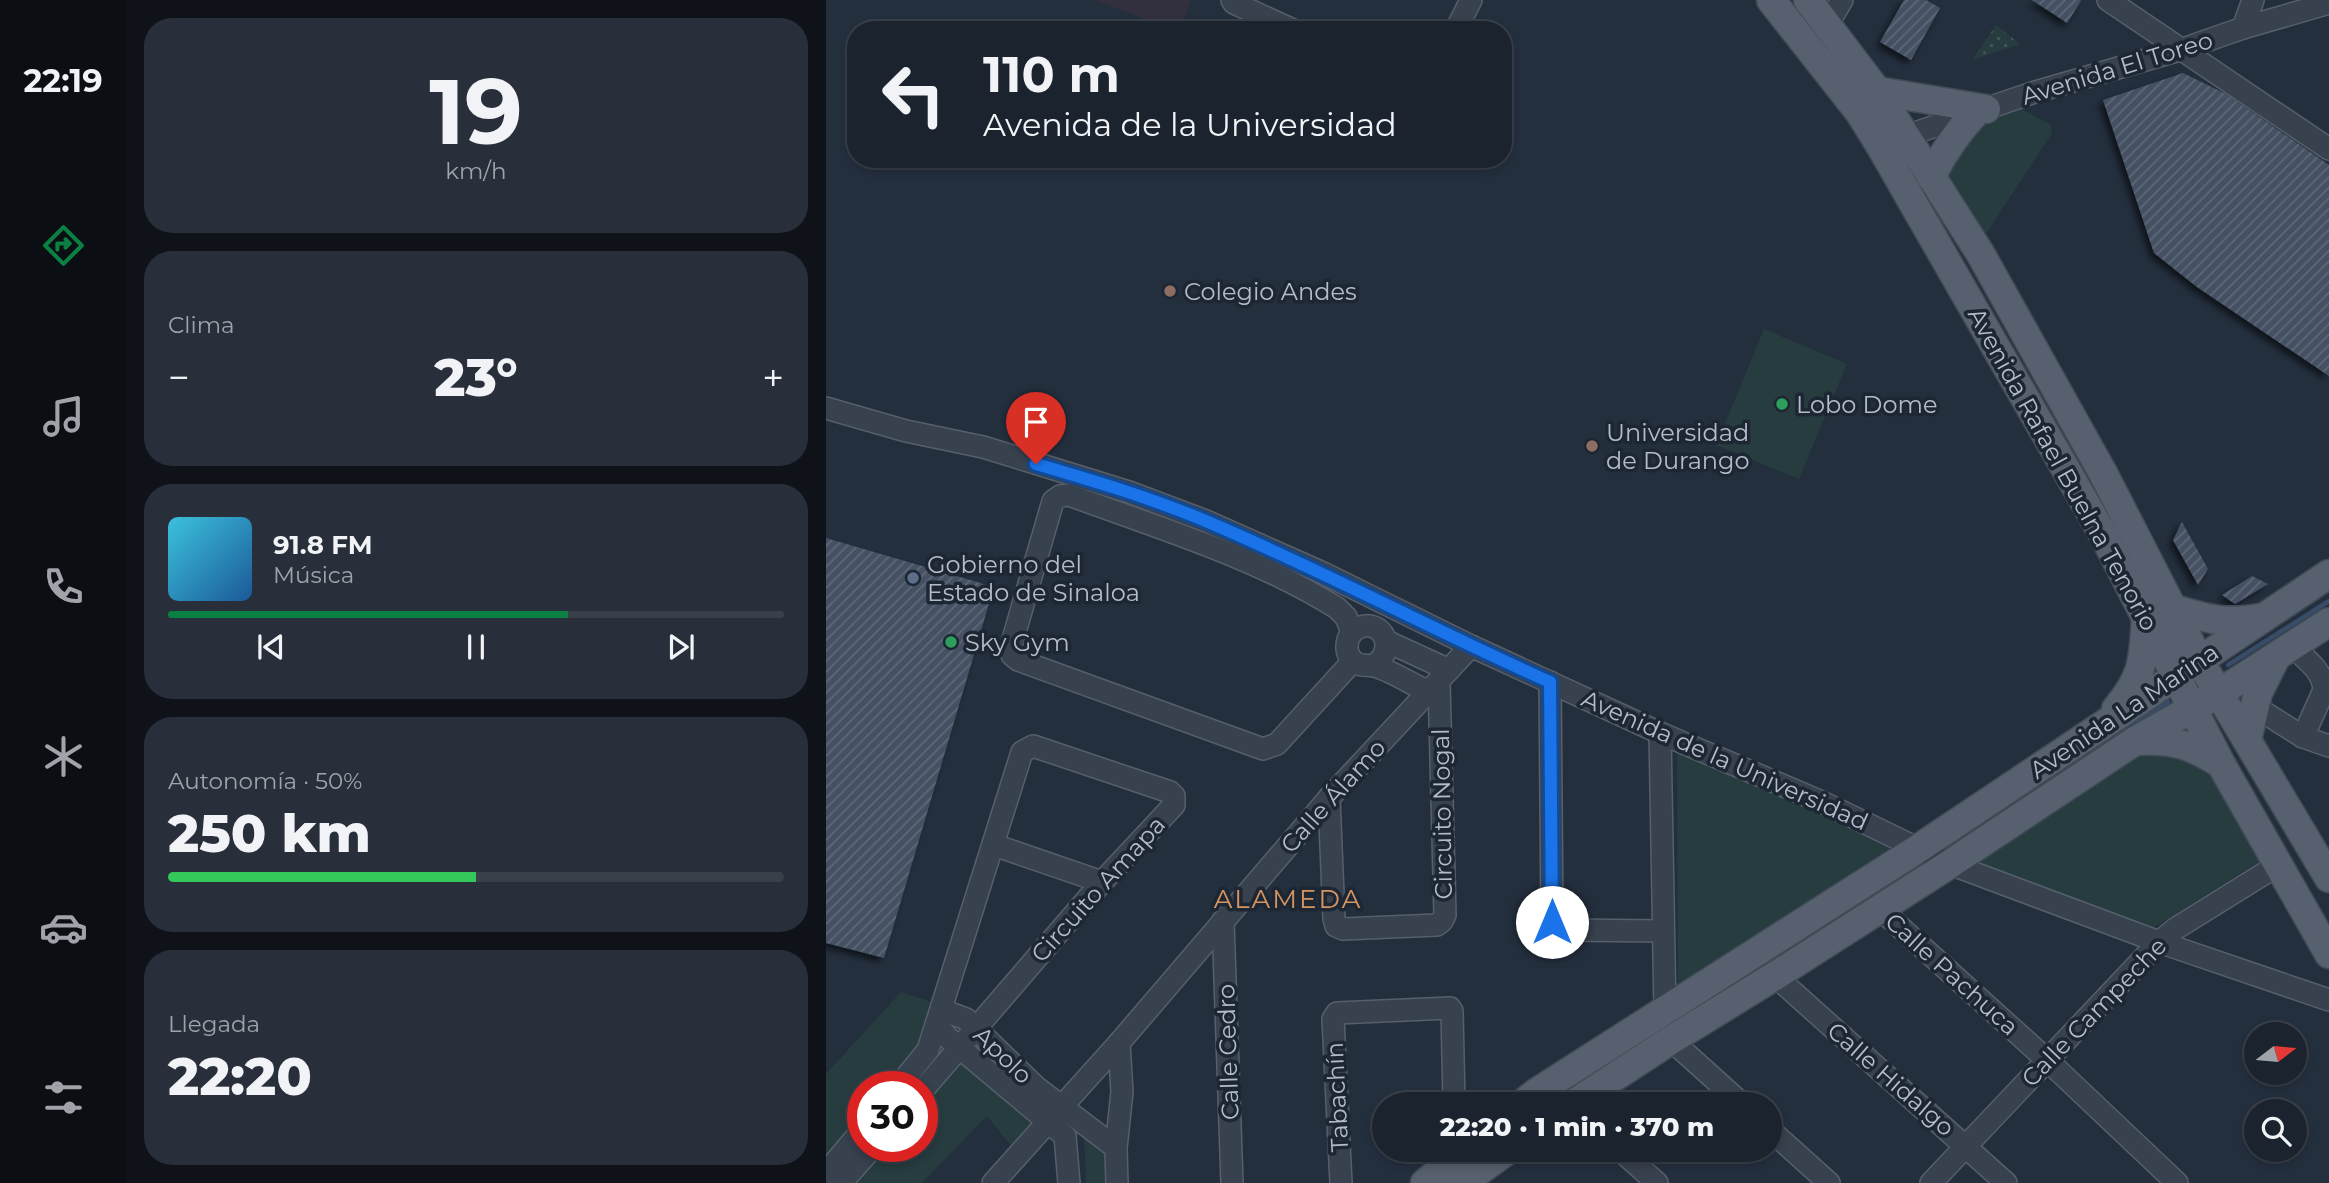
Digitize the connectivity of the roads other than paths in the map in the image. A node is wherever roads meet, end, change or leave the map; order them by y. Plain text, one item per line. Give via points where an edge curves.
1 (1232, 0) edge
2 (1471, 0) edge
3 (1771, 0) edge
4 (1808, 0) edge
5 (2108, 0) edge
6 (2253, 0) edge
7 (2329, 3) edge
8 (1835, 12) edge
9 (1273, 21) edge
10 (1460, 21) edge
11 (2243, 28) junction
12 (2180, 50) junction
13 (1877, 91) junction
14 (1981, 111) junction
15 (1893, 141) junction
16 (2329, 149) edge
17 (1931, 177) junction
18 (826, 408) edge
19 (2329, 574) edge
20 (2174, 609) junction
21 (2146, 618) junction
22 (2263, 618) junction
23 (2329, 622) edge
24 (1352, 632) junction
25 (1386, 641) junction
26 (1471, 646) junction
27 (2284, 651) junction
28 (2199, 660) junction
29 (1363, 663) junction
30 (2175, 676) junction
31 (1439, 681) junction
32 (1550, 682) junction
33 (2219, 693) junction
34 (2254, 706) junction
35 (2192, 708) junction
36 (2105, 723) junction
37 (1660, 733) junction
38 (2303, 737) junction
39 (2247, 740) junction
40 (2135, 741) junction
41 (2329, 746) edge
42 (2221, 764) junction
43 (1329, 798) junction
44 (994, 845) junction
45 (1919, 848) junction
46 (1950, 864) junction
47 (2278, 865) junction
48 (2329, 878) edge
49 (1102, 882) junction
50 (1880, 909) junction
51 (1223, 921) junction
52 (1663, 931) junction
53 (2159, 942) junction
54 (2329, 954) edge
55 (1775, 976) junction
56 (2329, 1000) edge
57 (1665, 1011) junction
58 (939, 1017) junction
59 (976, 1030) junction
60 (1671, 1040) junction
61 (1119, 1043) junction
62 (961, 1047) junction
63 (2047, 1060) junction
64 (911, 1071) edge
65 (938, 1073) edge
66 (1453, 1092) edge
67 (1537, 1092) edge
68 (1591, 1092) edge
69 (1729, 1092) edge
70 (1054, 1115) junction
71 (1782, 1141) edge
72 (1966, 1144) junction
73 (1116, 1148) junction
74 (1633, 1162) edge
75 (1464, 1166) edge
76 (993, 1183) edge
77 (1069, 1183) edge
78 (1117, 1183) edge
79 (1232, 1183) edge
80 (1341, 1183) edge
81 (1425, 1183) edge
82 (1657, 1183) edge
83 (1829, 1183) edge
84 (1931, 1183) edge
85 (2006, 1183) edge
86 (2176, 1183) edge

1 - 9 street
2 - 10 street
3 - 15 main road, Avenida Rafael Buelna Tenorio via 1845,93
4 - 8 main road, Avenida Rafael Buelna Tenorio
5 - 12 street
6 - 11 street
7 - 11 street, Avenida El Toreo
8 - 13 main road, Avenida Rafael Buelna Tenorio
11 - 12 street, Avenida El Toreo
12 - 14 street, Avenida El Toreo
12 - 16 street
13 - 14 main road
13 - 15 main road, Avenida Rafael Buelna Tenorio
14 - 15 street, Avenida El Toreo
14 - 17 main road via 1962,127
15 - 17 main road, Avenida Rafael Buelna Tenorio
15 - 21 main road, Avenida Rafael Buelna Tenorio
17 - 20 main road, Avenida Rafael Buelna Tenorio via 2103,473
18 - 26 street, Avenida de la Universidad via 982,447 1167,506 1323,573
19 - 22 main road, Avenida La Marina
20 - 22 main road via 2220,622
20 - 28 main road, Avenida Rafael Buelna Tenorio
21 - 30 main road, Avenida Rafael Buelna Tenorio
21 - 36 main road via 2141,672
22 - 28 main road, Avenida La Marina
23 - 27 main road, Avenida La Marina
24 - 25 street via 1372,626
24 - 29 street via 1348,652
24 - 29 street via 1337,608 1313,595 1215,549 1069,495 1053,501 1011,646 1018,660 1263,748 1277,744
25 - 29 street via 1387,651 1381,660
25 - 31 street
26 - 31 street, Calle Álamo
26 - 32 street, Avenida de la Universidad
27 - 33 main road, Avenida La Marina
27 - 34 main road
27 - 38 street via 2320,673 2324,682
28 - 30 main road, Avenida La Marina
28 - 33 main road, Avenida Rafael Buelna Tenorio
29 - 31 street
30 - 35 main road, Avenida Rafael Buelna Tenorio
30 - 36 main road, Avenida La Marina
31 - 43 street, Calle Álamo
31 - 43 street, Circuito Nogal via 1443,921 1437,925 1336,926
32 - 37 street, Avenida de la Universidad
32 - 52 street via 1552,922 1562,930
33 - 35 main road, Avenida La Marina
33 - 39 main road, Avenida Rafael Buelna Tenorio
34 - 38 street
34 - 39 main road
35 - 40 main road, Avenida La Marina
35 - 42 main road, Avenida Rafael Buelna Tenorio
36 - 45 main road, Avenida La Marina
37 - 45 street, Avenida de la Universidad
37 - 52 street
38 - 41 street
39 - 48 main road, Avenida Rafael Buelna Tenorio
40 - 42 main road via 2172,740
40 - 46 main road, Avenida La Marina
42 - 47 main road, Avenida Rafael Buelna Tenorio
43 - 51 street, Calle Álamo
44 - 49 street
44 - 49 street, Circuito Amapa via 1022,752 1033,746 1170,792 1174,805
44 - 58 street, Circuito Amapa
45 - 46 street
45 - 57 main road, Avenida La Marina
46 - 50 main road, Avenida La Marina
46 - 53 street
47 - 53 street, Calle Campeche
47 - 54 main road, Avenida Rafael Buelna Tenorio
49 - 59 street, Circuito Amapa
50 - 55 main road, Avenida La Marina
50 - 63 street, Calle Pachuca
51 - 61 street, Calle Álamo
51 - 79 street, Calle Cedro
52 - 57 street
53 - 56 street
53 - 63 street, Calle Campeche
55 - 60 main road, Avenida La Marina
55 - 72 street, Calle Hidalgo
57 - 60 street
57 - 67 main road, Avenida La Marina
58 - 59 street, Apolo via 966,1019
58 - 62 street, Apolo via 948,1038
58 - 64 street, Circuito Amapa via 928,1049
59 - 62 street, Circuito Amapa
59 - 70 street, Apolo
60 - 68 main road, Avenida La Marina
60 - 69 street
61 - 70 street, Calle Álamo
61 - 73 street via 1122,1092
62 - 65 street, Circuito Amapa
62 - 70 street, Apolo
63 - 72 street, Calle Campeche
63 - 86 street, Calle Pachuca
66 - 80 street, Tabachín via 1450,1009 1337,1013 1333,1019
70 - 73 street
70 - 76 street, Calle Álamo
70 - 77 street via 1067,1140
71 - 83 street
72 - 84 street, Calle Campeche
72 - 85 street, Calle Hidalgo
73 - 78 street
74 - 82 street
75 - 81 main road

